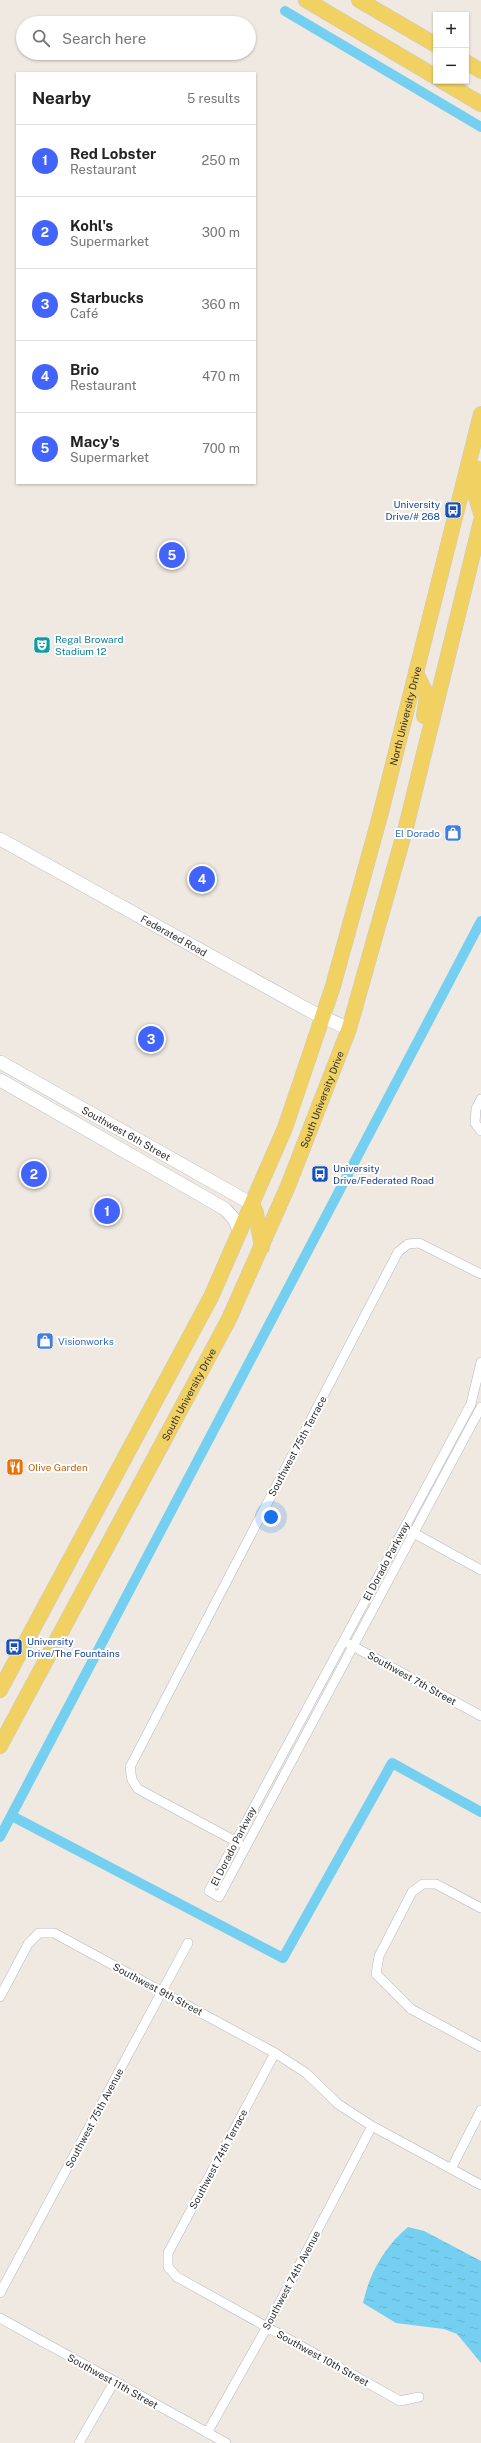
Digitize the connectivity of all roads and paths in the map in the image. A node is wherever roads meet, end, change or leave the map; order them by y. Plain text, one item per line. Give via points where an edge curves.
1 (306, 0) edge
2 (359, 0) edge
3 (433, 43) edge
4 (469, 64) edge
5 (481, 71) edge
6 (433, 75) edge
7 (447, 84) edge
8 (481, 104) edge
9 (481, 414) edge
10 (481, 454) edge
11 (481, 513) edge
12 (481, 521) edge
13 (416, 672) junction
14 (0, 839) edge
15 (389, 888) junction
16 (324, 1018) junction
17 (349, 1029) junction
18 (0, 1062) edge
19 (0, 1080) edge
20 (481, 1099) edge
21 (481, 1131) edge
22 (252, 1204) junction
23 (240, 1232) junction
24 (262, 1247) junction
25 (481, 1274) edge
26 (481, 1362) edge
27 (481, 1407) edge
28 (404, 1528) junction
29 (414, 1534) junction
30 (481, 1570) edge
31 (343, 1641) junction
32 (353, 1646) junction
33 (0, 1690) edge
34 (481, 1716) edge
35 (0, 1746) edge
36 (235, 1841) junction
37 (245, 1847) junction
38 (481, 1908) edge
39 (188, 1943) dead end
40 (162, 1992) junction
41 (0, 1996) edge
42 (481, 2047) edge
43 (274, 2053) junction
44 (481, 2110) edge
45 (372, 2126) junction
46 (451, 2169) junction
47 (481, 2185) edge
48 (168, 2267) joint
49 (0, 2294) edge
50 (0, 2318) edge
51 (267, 2327) junction
52 (114, 2382) junction
53 (419, 2397) dead end
54 (207, 2433) junction
55 (79, 2443) edge
56 (226, 2443) edge

1 - 6 main road
2 - 3 main road
4 - 5 main road
7 - 8 main road
9 - 13 main road, North University Drive
10 - 11 main road via 473,488
12 - 15 main road
13 - 15 main road via 424,688 427,703 386,870
13 - 16 main road, North University Drive via 380,816
14 - 16 street, Federated Road
15 - 17 main road
16 - 17 street, Federated Road
16 - 22 main road via 285,1128
17 - 24 main road, South University Drive
18 - 22 street, Southwest 6th Street
19 - 23 street, Southwest 6th Street via 225,1209 234,1219
20 - 21 street via 476,1109 475,1123
22 - 23 main road
22 - 24 main road
23 - 33 main road via 208,1304
24 - 35 main road, South University Drive via 225,1325
25 - 36 street, Southwest 75th Terrace via 419,1243 408,1244 398,1252 130,1766 132,1780 138,1789
26 - 28 street, El Dorado Parkway via 471,1404
27 - 29 street, El Dorado Parkway
28 - 29 street
28 - 31 street, El Dorado Parkway
29 - 30 street
29 - 32 street, El Dorado Parkway
31 - 32 street, Southwest 7th Street
31 - 36 street, El Dorado Parkway
32 - 34 street, Southwest 7th Street
32 - 37 street, El Dorado Parkway
36 - 37 street
36 - 37 street, El Dorado Parkway via 209,1891 219,1897
38 - 42 street via 436,1884 423,1884 412,1892 379,1956 376,1974 411,2009
39 - 40 street, Southwest 75th Avenue
40 - 41 street, Southwest 9th Street via 54,1934 39,1933 28,1944
40 - 43 street, Southwest 9th Street
40 - 49 street, Southwest 75th Avenue
43 - 45 street, Southwest 9th Street via 306,2074 338,2104
43 - 48 street, Southwest 74th Terrace via 168,2253
44 - 46 street
45 - 46 street
45 - 51 street, Southwest 74th Avenue
46 - 47 street
48 - 51 street, Southwest 10th Street via 177,2278
50 - 52 street, Southwest 11th Street
51 - 53 street, Southwest 10th Street via 400,2401
51 - 54 street, Southwest 74th Avenue
52 - 54 street, Southwest 11th Street
52 - 55 street
54 - 56 street, Southwest 11th Street

